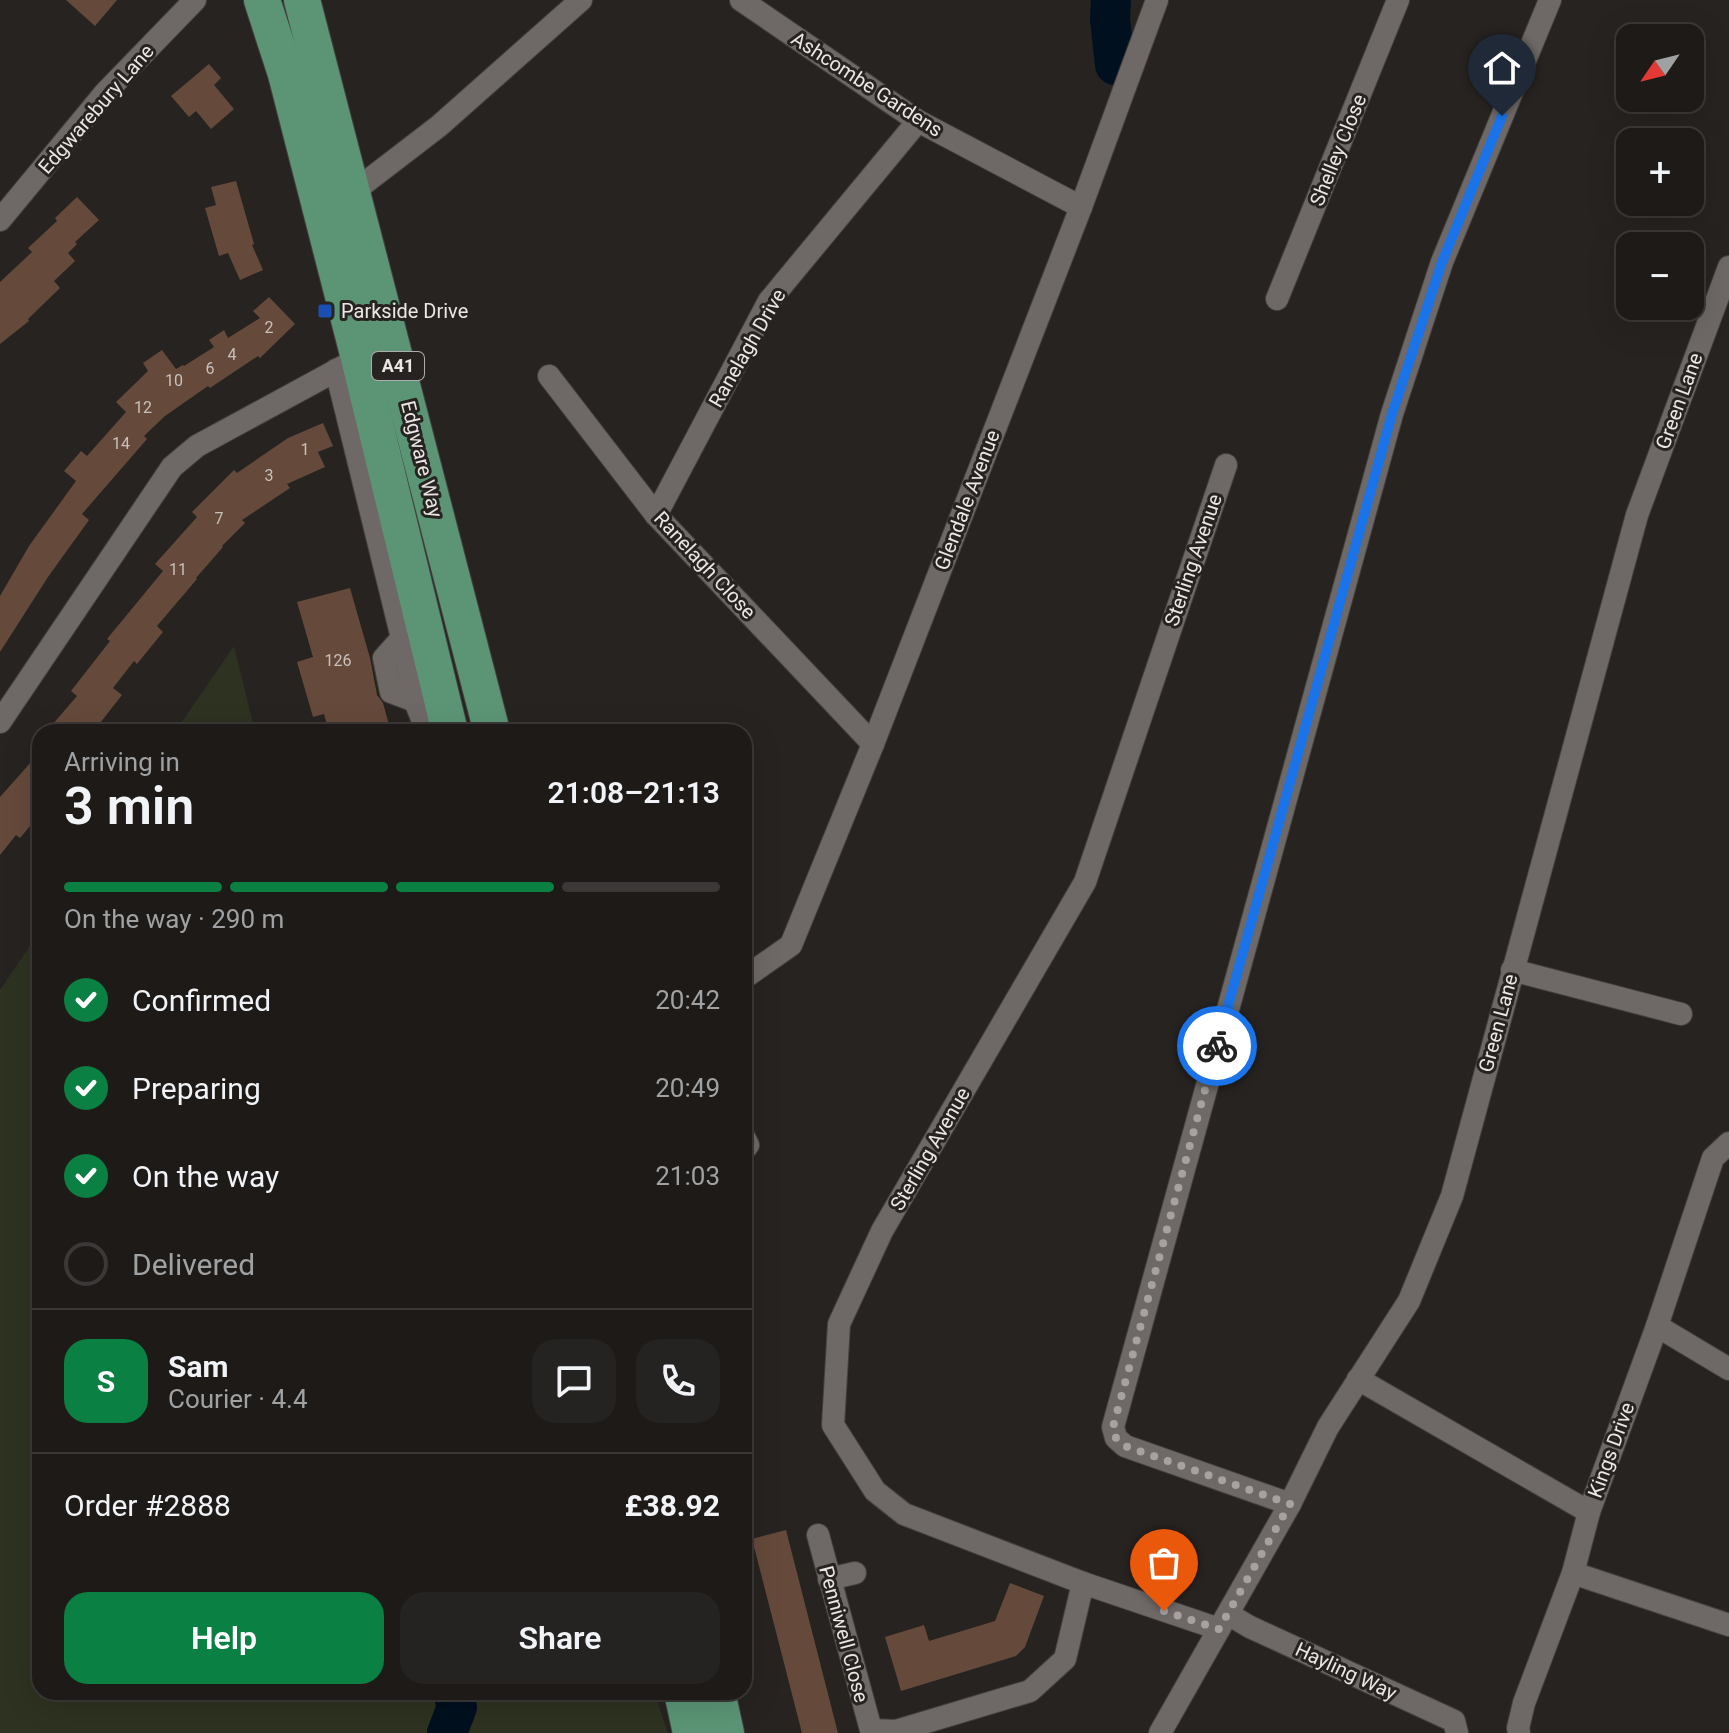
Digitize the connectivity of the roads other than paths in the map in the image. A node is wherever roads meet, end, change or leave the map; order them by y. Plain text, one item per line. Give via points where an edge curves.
1 (195, 0) edge
2 (262, 0) edge
3 (302, 0) edge
4 (581, 0) edge
5 (741, 0) edge
6 (1157, 0) edge
7 (1398, 0) edge
8 (1550, 0) edge
9 (918, 121) junction
10 (353, 192) junction
11 (1081, 207) junction
12 (0, 220) edge
13 (1729, 267) edge
14 (1277, 299) dead end
15 (348, 364) junction
16 (549, 376) dead end
17 (1226, 465) dead end
18 (656, 515) junction
19 (0, 722) edge
20 (424, 724) edge
21 (448, 724) edge
22 (490, 724) edge
23 (873, 744) junction
24 (1512, 970) junction
25 (752, 972) edge
26 (1681, 1014) dead end
27 (1729, 1143) edge
28 (1657, 1326) junction
29 (1729, 1369) edge
30 (1358, 1379) junction
31 (1290, 1504) junction
32 (1589, 1512) junction
33 (818, 1535) dead end
34 (855, 1573) dead end
35 (1573, 1573) junction
36 (829, 1579) junction
37 (1083, 1583) junction
38 (1223, 1622) junction
39 (1729, 1625) edge
40 (684, 1700) edge
41 (719, 1700) edge
42 (895, 1732) edge
43 (691, 1733) edge
44 (726, 1733) edge
45 (1160, 1733) edge
46 (1457, 1733) edge
47 (1519, 1733) edge

1 - 12 street, Edgwarebury Lane via 105,93
2 - 15 highway, Edgware Way / A41 via 286,74
3 - 10 highway, Edgware Way / A41
4 - 10 street via 439,126
5 - 9 street, Ashcombe Gardens
6 - 11 street, Glendale Avenue
7 - 14 street, Shelley Close
8 - 31 street via 1442,262 1392,414 1113,1427 1125,1446
9 - 11 street, Ashcombe Gardens
9 - 18 street, Ranelagh Drive via 769,301
10 - 22 highway, Edgware Way / A41
11 - 23 street, Glendale Avenue
13 - 24 street, Green Lane via 1637,515
15 - 19 street via 197,446 172,467
15 - 20 street, Edgware Way via 402,638 384,658 386,669 391,692 415,701
15 - 21 highway, Edgware Way / A41
16 - 18 street, Ranelagh Close
17 - 37 street, Sterling Avenue via 1085,882 882,1231 839,1324 833,1425 875,1491 904,1514
18 - 23 street, Ranelagh Close
23 - 25 street, Glendale Avenue via 791,945
24 - 26 street
24 - 30 street, Green Lane via 1452,1196 1409,1301
27 - 28 street, Kings Drive via 1713,1158
28 - 29 street
28 - 32 street, Kings Drive
30 - 31 street, Green Lane
30 - 32 street, Kings Drive
31 - 38 street, Green Lane
32 - 35 street
33 - 36 street, Penniwell Close
34 - 36 street
35 - 39 street
35 - 47 street via 1524,1701
36 - 42 street, Penniwell Close via 871,1730
37 - 38 street, Sterling Avenue
37 - 42 street, Penniwell Close via 1065,1659 1030,1691
38 - 45 street, Green Lane
38 - 46 street, Hayling Way via 1250,1627 1454,1721
40 - 43 highway
41 - 44 highway

